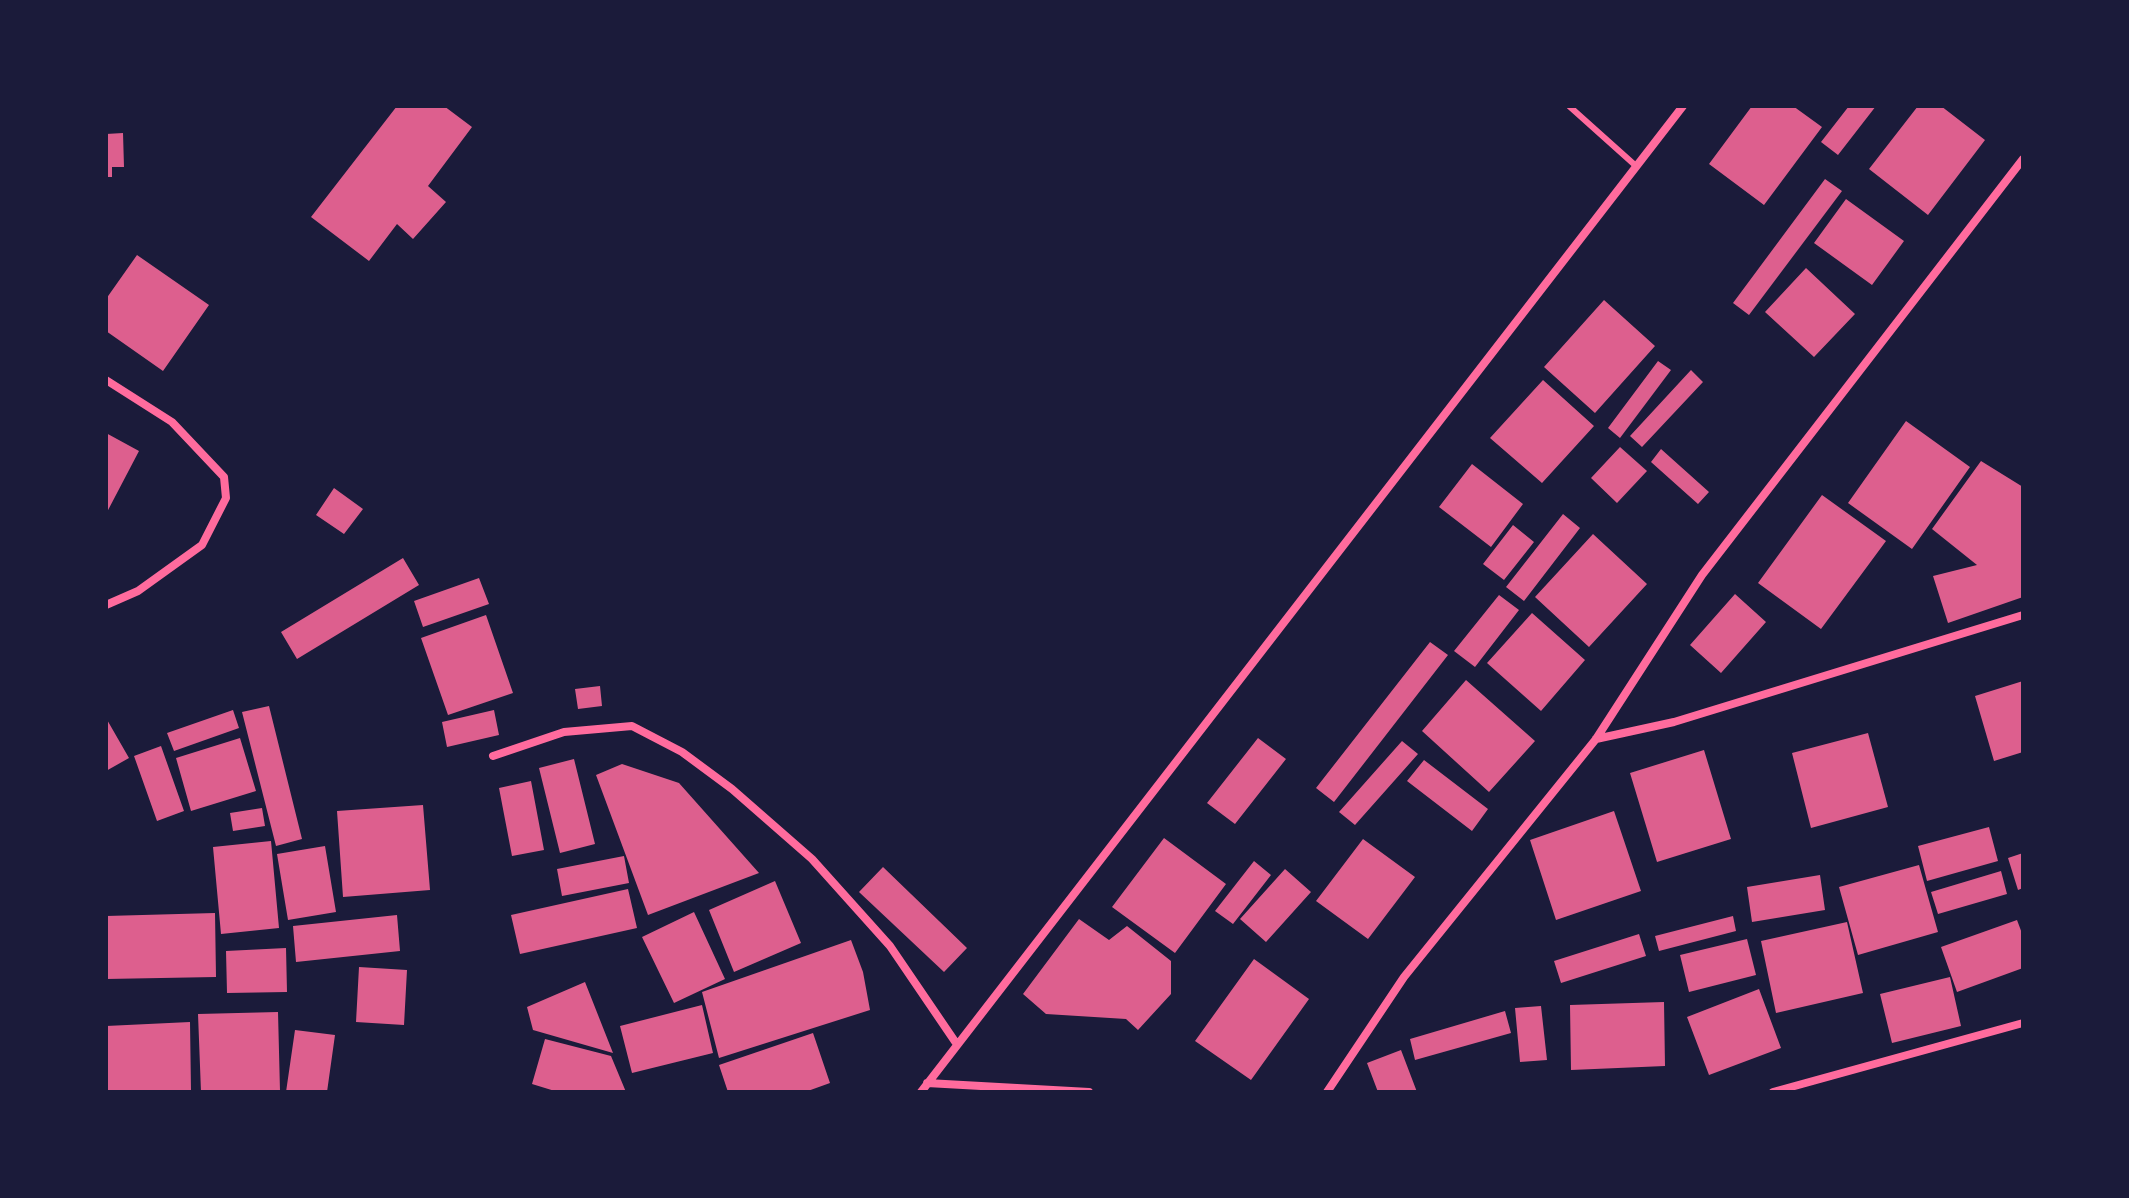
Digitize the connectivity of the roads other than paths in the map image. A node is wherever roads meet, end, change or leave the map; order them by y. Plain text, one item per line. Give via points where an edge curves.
1 (1569, 106) edge
2 (1683, 106) edge
3 (2023, 159) edge
4 (1636, 166) junction
5 (106, 380) edge
6 (106, 605) edge
7 (2023, 615) edge
8 (1596, 739) junction
9 (493, 756) dead end
10 (2023, 1023) edge
11 (956, 1043) junction
12 (927, 1083) junction
13 (921, 1092) edge
14 (1089, 1092) edge
15 (1327, 1092) edge
16 (1773, 1092) edge

1 - 4 lane
2 - 4 street
3 - 8 street via 1702,575
4 - 11 street
5 - 6 street via 172,422 224,477 226,498 202,545 138,591
7 - 8 street via 1674,722
8 - 15 street via 1404,977
9 - 11 street via 564,732 632,726 682,752 812,859 890,946
10 - 16 street
11 - 12 street
12 - 13 street
12 - 14 street

